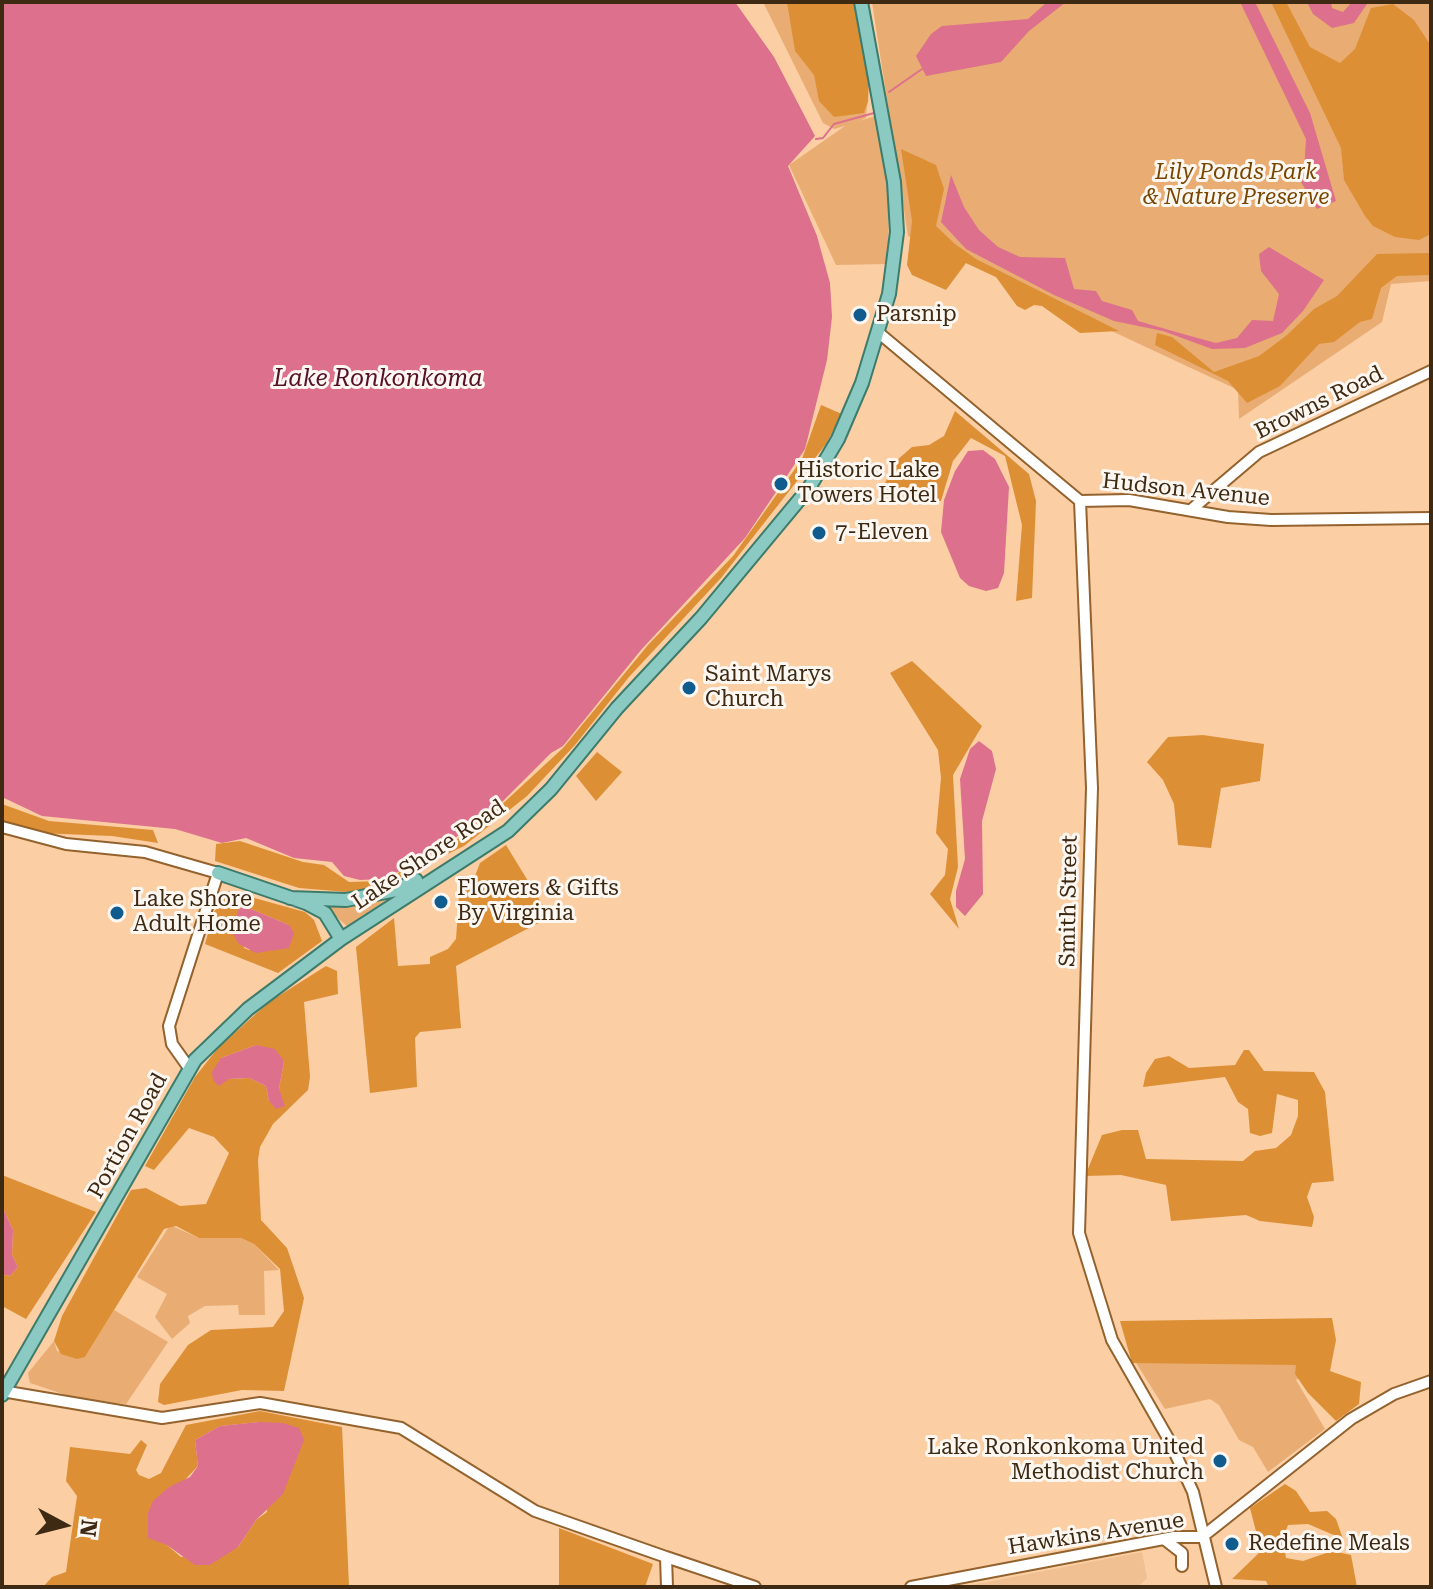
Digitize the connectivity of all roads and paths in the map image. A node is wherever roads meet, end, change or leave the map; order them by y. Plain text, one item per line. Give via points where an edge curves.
1 (861, 2) edge
2 (879, 333) junction
3 (1431, 371) edge
4 (1080, 501) junction
5 (1192, 509) junction
6 (1431, 518) edge
7 (2, 827) edge
8 (455, 862) junction
9 (218, 873) junction
10 (290, 898) junction
11 (341, 939) junction
12 (189, 1068) junction
13 (1431, 1381) edge
14 (3, 1393) edge
15 (1202, 1537) junction
16 (1164, 1539) junction
17 (666, 1557) junction
18 (1182, 1566) dead end
19 (667, 1587) edge
20 (755, 1587) edge
21 (911, 1587) edge
22 (1216, 1587) edge

1 - 2 main road, Lake Shore Road via 897,221
2 - 4 street
2 - 8 main road, Lake Shore Road via 851,412 809,488 551,789 508,831
3 - 5 street, Browns Road via 1259,452
4 - 5 street, Hudson Avenue via 1129,500
4 - 15 street, Smith Street via 1092,788 1079,1233 1112,1340 1193,1492
5 - 6 street, Hudson Avenue via 1271,520
7 - 9 street, Lake Shore Road via 66,844 145,852
8 - 10 main road via 373,896
8 - 11 main road, Lake Shore Road
9 - 10 main road, Lake Shore Road
9 - 12 street via 169,1026 172,1044
10 - 11 main road, Lake Shore Road via 325,913
11 - 12 main road, Portion Road via 248,1009
12 - 14 main road, Portion Road
13 - 15 street, Hawkins Avenue via 1394,1394 1351,1419
14 - 17 street via 162,1418 260,1403 401,1428 535,1511
15 - 16 street, Hawkins Avenue
15 - 22 street, Smith Street
16 - 18 street via 1182,1553
16 - 21 street, Hawkins Avenue
17 - 19 street
17 - 20 street

